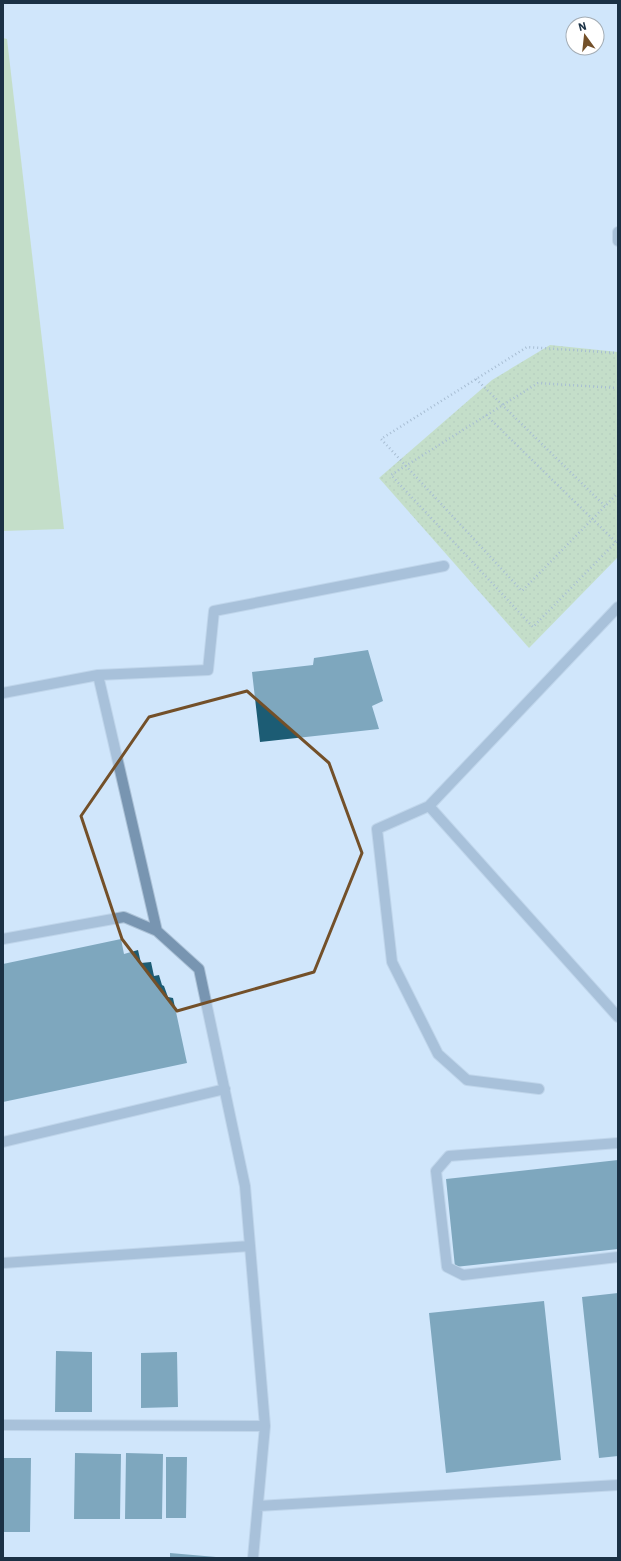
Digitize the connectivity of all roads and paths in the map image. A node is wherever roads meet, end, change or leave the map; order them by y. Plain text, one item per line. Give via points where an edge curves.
1 (618, 232) edge
2 (618, 241) edge
3 (618, 353) edge
4 (476, 379) junction
5 (618, 388) edge
6 (486, 415) junction
7 (618, 493) edge
8 (605, 506) junction
9 (617, 541) edge
10 (444, 566) dead end
11 (618, 607) edge
12 (98, 675) junction
13 (3, 693) edge
14 (429, 806) junction
15 (156, 931) junction
16 (3, 939) edge
17 (618, 1017) edge
18 (225, 1088) junction
19 (539, 1088) dead end
20 (3, 1142) edge
21 (618, 1142) edge
22 (250, 1246) junction
23 (618, 1257) edge
24 (3, 1263) edge
25 (3, 1425) edge
26 (264, 1426) junction
27 (618, 1485) edge
28 (258, 1506) junction
29 (253, 1558) edge

1 - 2 street
3 - 4 path via 527,347
4 - 8 path
4 - 8 path via 381,439 522,591
5 - 6 path via 538,382
6 - 9 path
6 - 9 path via 391,475 533,627
7 - 8 path
10 - 12 street via 214,611 208,670
11 - 14 street
12 - 13 street
12 - 15 street
14 - 17 street
14 - 19 street via 377,829 392,962 438,1054 467,1080
15 - 16 street via 124,917
15 - 18 street via 199,968
18 - 20 street
18 - 22 street via 246,1186
21 - 23 street via 449,1156 436,1171 447,1267 463,1276
22 - 24 street
22 - 26 street
25 - 26 street
26 - 28 street
27 - 28 street
28 - 29 street

